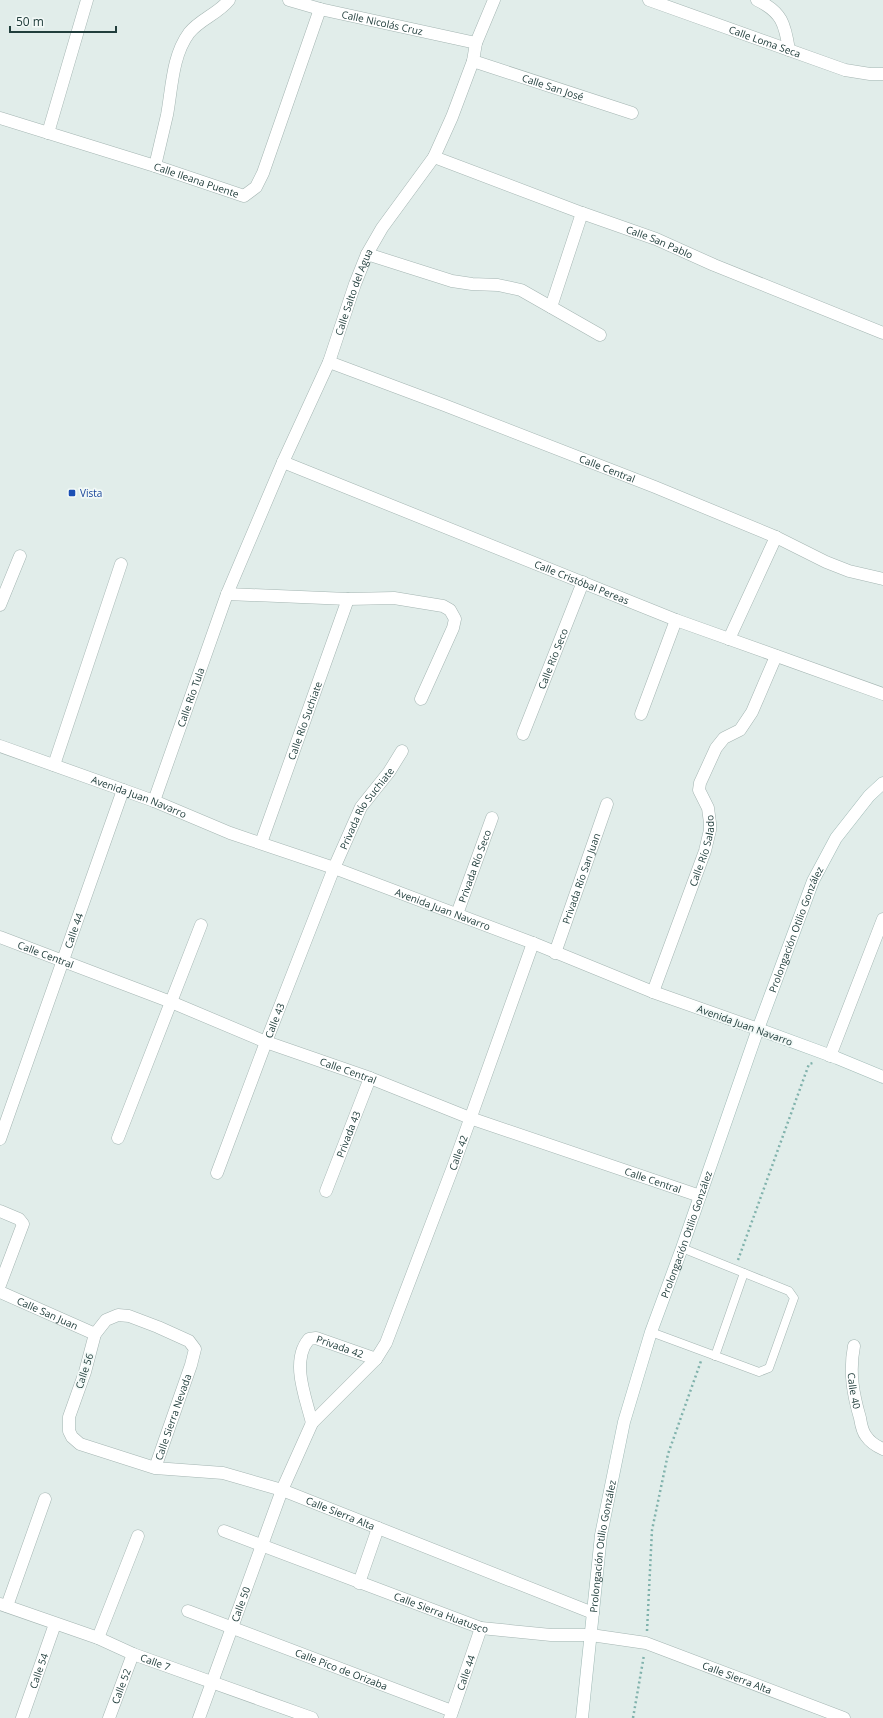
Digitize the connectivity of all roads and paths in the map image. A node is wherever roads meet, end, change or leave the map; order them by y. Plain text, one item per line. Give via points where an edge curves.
1 (87, 0) edge
2 (229, 0) edge
3 (289, 0) edge
4 (494, 0) edge
5 (650, 0) edge
6 (757, 0) edge
7 (320, 9) junction
8 (476, 43) junction
9 (789, 50) junction
10 (473, 61) junction
11 (883, 74) edge
12 (632, 113) dead end
13 (0, 118) edge
14 (48, 133) junction
15 (434, 156) junction
16 (155, 166) junction
17 (582, 213) junction
18 (368, 254) junction
19 (551, 307) junction
20 (883, 333) edge
21 (600, 335) dead end
22 (329, 362) junction
23 (283, 462) junction
24 (776, 537) junction
25 (20, 556) dead end
26 (121, 564) dead end
27 (883, 579) edge
28 (583, 582) junction
29 (227, 594) junction
30 (348, 599) junction
31 (1, 601) edge
32 (676, 620) junction
33 (729, 639) junction
34 (776, 656) junction
35 (883, 694) edge
36 (422, 699) dead end
37 (641, 714) dead end
38 (523, 734) dead end
39 (0, 746) edge
40 (402, 751) dead end
41 (54, 765) junction
42 (883, 783) edge
43 (123, 790) junction
44 (154, 801) junction
45 (607, 804) dead end
46 (492, 818) dead end
47 (261, 843) junction
48 (334, 868) junction
49 (457, 914) junction
50 (883, 920) edge
51 (201, 926) dead end
52 (0, 937) edge
53 (533, 943) junction
54 (555, 953) junction
55 (62, 960) junction
56 (653, 992) junction
57 (172, 1002) junction
58 (758, 1029) junction
59 (266, 1042) junction
60 (830, 1056) junction
61 (883, 1077) edge
62 (370, 1078) junction
63 (470, 1118) junction
64 (118, 1138) dead end
65 (0, 1139) edge
66 (217, 1173) dead end
67 (326, 1190) dead end
68 (700, 1196) junction
69 (0, 1211) edge
70 (682, 1248) junction
71 (744, 1273) junction
72 (0, 1285) edge
73 (0, 1292) edge
74 (129, 1316) joint
75 (651, 1332) junction
76 (95, 1334) junction
77 (854, 1346) dead end
78 (715, 1356) junction
79 (376, 1359) junction
80 (312, 1423) junction
81 (80, 1444) joint
82 (883, 1449) edge
83 (155, 1468) junction
84 (282, 1490) junction
85 (45, 1499) dead end
86 (378, 1528) junction
87 (224, 1531) dead end
88 (138, 1536) dead end
89 (261, 1546) junction
90 (359, 1583) junction
91 (3, 1605) edge
92 (188, 1611) dead end
93 (593, 1613) junction
94 (55, 1624) junction
95 (231, 1626) junction
96 (481, 1628) junction
97 (591, 1635) junction
98 (98, 1638) junction
99 (629, 1640) joint
100 (133, 1654) junction
101 (212, 1681) junction
102 (289, 1714) edge
103 (451, 1714) edge
104 (22, 1718) edge
105 (109, 1718) edge
106 (199, 1718) edge
107 (312, 1718) edge
108 (582, 1718) edge
109 (844, 1718) edge

1 - 14 street
2 - 16 street via 197,25 184,39 177,55
3 - 7 street, Calle Nicolás Cruz
4 - 8 street, Calle Salto del Agua
5 - 9 street, Calle Loma Seca
6 - 9 street via 771,8 781,20
7 - 8 street, Calle Nicolás Cruz
7 - 16 street, Calle Ileana Puente via 266,166 252,191 244,196
8 - 10 street, Calle Salto del Agua
9 - 11 street, Calle Loma Seca via 845,70
10 - 12 street, Calle San José
10 - 15 street, Calle Salto del Agua
13 - 14 street, Calle Ileana Puente
14 - 16 street, Calle Ileana Puente
15 - 17 street, Calle San Pablo
15 - 18 street, Calle Salto del Agua via 382,228
17 - 19 street
17 - 20 street, Calle San Pablo via 656,239
18 - 19 street via 452,281 514,288
18 - 22 street, Calle Salto del Agua via 355,284
19 - 21 street
22 - 23 street, Calle Salto del Agua
22 - 24 street, Calle Central via 444,404
23 - 28 street, Calle Cristóbal Pereas
23 - 29 street, Calle Salto del Agua
24 - 27 street, Calle Central via 831,564
24 - 33 street
25 - 31 street
26 - 41 street
28 - 32 street, Calle Cristóbal Pereas
28 - 38 street, Calle Río Seco
29 - 30 street
29 - 44 street, Calle Río Tula
30 - 36 street via 394,598 443,606 453,613 453,628
30 - 47 street, Calle Río Suchiate
32 - 33 street, Calle Cristóbal Pereas
32 - 37 street
33 - 34 street, Calle Cristóbal Pereas
34 - 35 street, Calle Cristóbal Pereas
34 - 56 street, Calle Río Salado via 752,712 740,730 724,738 716,748 700,783 699,790 708,808 710,830 705,851
39 - 41 street, Avenida Juan Navarro
40 - 48 street, Privada Río Suchiate via 362,807
41 - 43 street, Avenida Juan Navarro
42 - 58 street, Prolongación Otilio González via 851,818 823,861 813,881
43 - 44 street, Avenida Juan Navarro
43 - 55 street, Calle 44
44 - 47 street, Avenida Juan Navarro
45 - 54 street, Privada Río San Juan
46 - 49 street, Privada Río Seco
47 - 48 street, Avenida Juan Navarro
48 - 49 street, Avenida Juan Navarro
48 - 59 street, Calle 43
49 - 53 street, Avenida Juan Navarro
50 - 60 street
51 - 57 street
52 - 55 street, Calle Central
53 - 54 street, Avenida Juan Navarro
53 - 63 street, Calle 42
54 - 56 street, Avenida Juan Navarro
55 - 57 street, Calle Central
55 - 65 street, Calle 44
56 - 58 street, Avenida Juan Navarro
57 - 59 street, Calle Central
57 - 64 street
58 - 60 street, Avenida Juan Navarro
58 - 68 street, Prolongación Otilio González
59 - 62 street, Calle Central
59 - 66 street, Calle 43
60 - 61 street, Avenida Juan Navarro
62 - 63 street, Calle Central
62 - 67 street, Privada 43
63 - 68 street, Calle Central
63 - 79 street, Calle 42 via 386,1343
68 - 70 street, Prolongación Otilio González
69 - 72 street via 19,1219 23,1224
70 - 71 lane
70 - 75 street, Prolongación Otilio González
71 - 78 lane
71 - 78 lane via 789,1291 794,1298 769,1368 759,1372
73 - 76 street, Calle San Juan
74 - 76 street, Calle 56 via 110,1317
74 - 83 street, Calle Sierra Nevada via 188,1341 195,1349
75 - 78 lane
75 - 93 street, Prolongación Otilio González via 629,1400 617,1453 601,1535
76 - 81 street, Calle 56 via 85,1372 68,1417 69,1432
77 - 82 street, Calle 40 via 851,1382 855,1400 865,1434
79 - 80 street, Calle 42
79 - 80 street, Privada 42 via 316,1338 309,1339 299,1366
80 - 84 street, Calle 50
81 - 83 street, Calle Sierra Alta
83 - 84 street, Calle Sierra Alta via 223,1473
84 - 86 street, Calle Sierra Alta
84 - 89 street, Calle 50
85 - 91 street
86 - 90 street
86 - 93 street, Calle Sierra Alta
87 - 89 street, Calle Sierra Huatusco
88 - 98 street
89 - 90 street, Calle Sierra Huatusco
89 - 95 street, Calle 50
90 - 96 street, Calle Sierra Huatusco
91 - 94 street, Calle 7
92 - 95 street, Calle Pico de Orizaba
93 - 97 street, Prolongación Otilio González
94 - 98 street, Calle 7
94 - 104 street, Calle 54
95 - 101 street, Calle 50
95 - 103 street, Calle Pico de Orizaba
96 - 97 street, Calle Sierra Huatusco via 550,1635
96 - 103 street, Calle 44
97 - 99 street, Calle Sierra Huatusco
97 - 108 street, Prolongación Otilio González
98 - 100 street, Calle 7
99 - 109 street, Calle Sierra Alta via 646,1643
100 - 101 street, Calle 7
100 - 105 street, Calle 52
101 - 102 street, Calle 7
101 - 106 street, Calle 50
102 - 107 street, Calle 7

